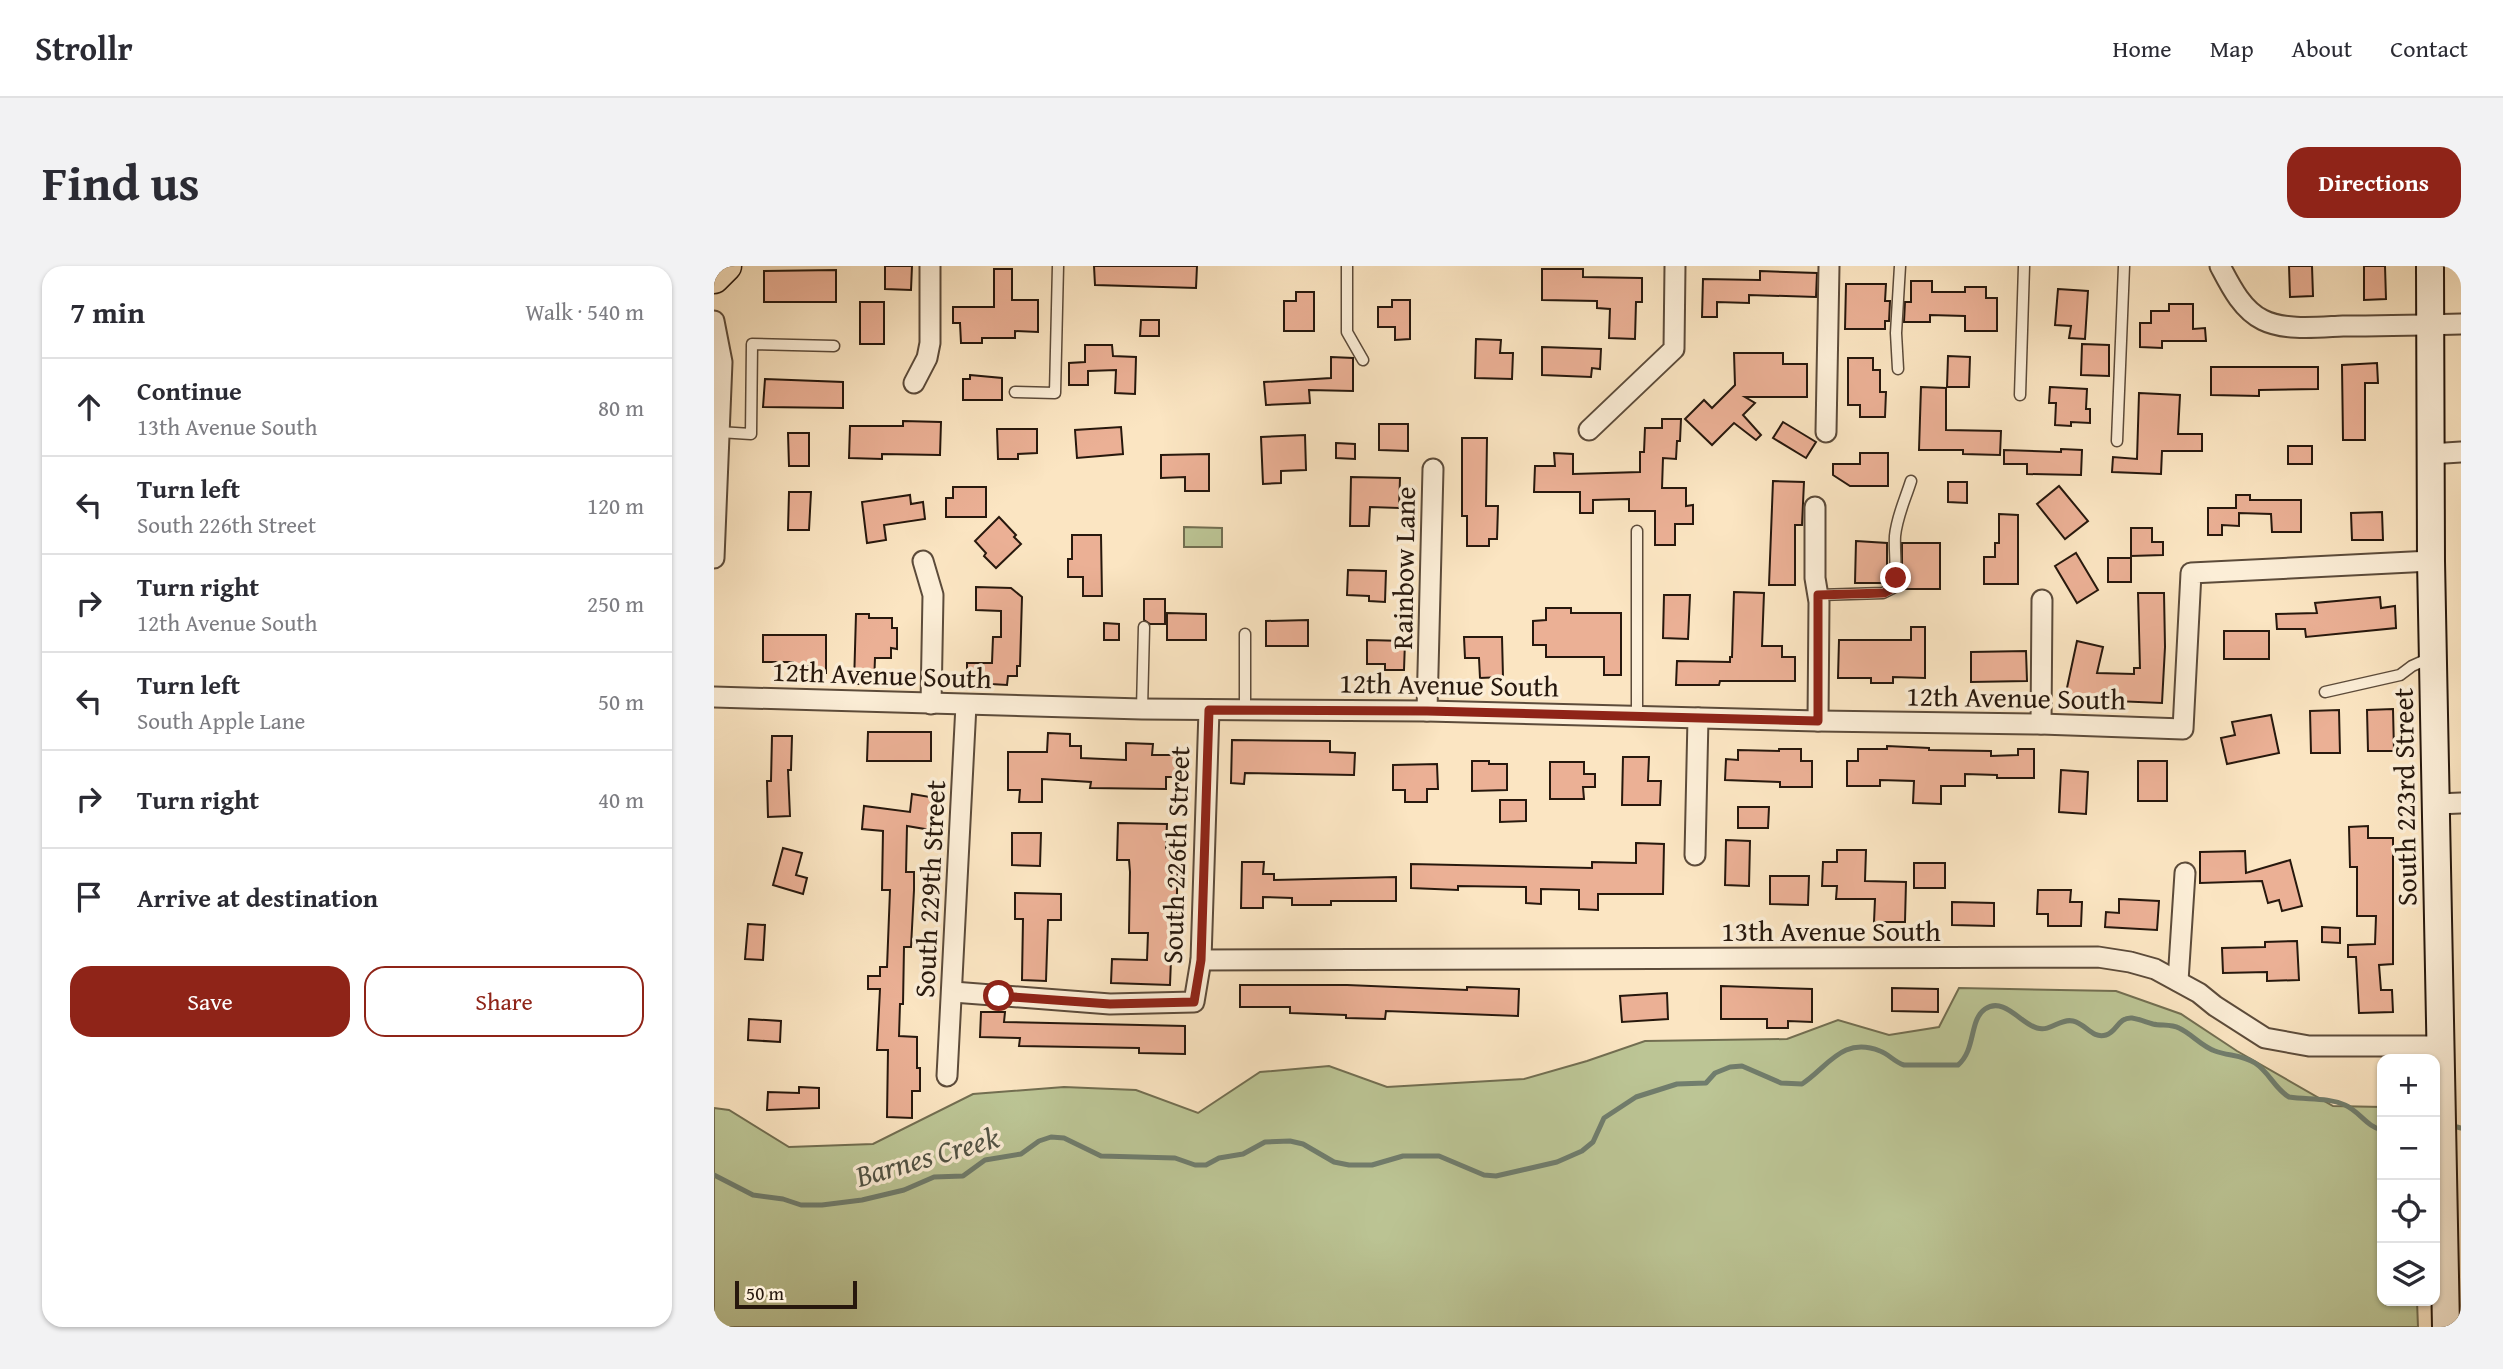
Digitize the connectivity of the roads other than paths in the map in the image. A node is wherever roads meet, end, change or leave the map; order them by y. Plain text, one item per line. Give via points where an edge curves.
1 (726, 266) edge
2 (930, 266) edge
3 (1058, 266) edge
4 (1347, 266) edge
5 (1675, 266) edge
6 (1829, 266) edge
7 (1900, 266) edge
8 (2024, 266) edge
9 (2124, 266) edge
10 (2220, 266) edge
11 (2430, 266) edge
12 (714, 278) edge
13 (714, 321) edge
14 (2461, 324) edge
15 (2430, 325) junction
16 (834, 346) dead end
17 (1363, 360) dead end
18 (1898, 369) dead end
19 (914, 383) dead end
20 (1015, 392) dead end
21 (2020, 395) dead end
22 (1589, 430) dead end
23 (719, 432) junction
24 (1826, 432) dead end
25 (2117, 441) dead end
26 (2461, 452) edge
27 (2430, 454) junction
28 (1433, 470) dead end
29 (1911, 481) dead end
30 (1815, 507) dead end
31 (1637, 531) dead end
32 (714, 558) edge
33 (923, 561) dead end
34 (2431, 562) junction
35 (1818, 595) junction
36 (2042, 600) dead end
37 (1144, 627) dead end
38 (1245, 634) dead end
39 (2433, 657) junction
40 (2325, 692) dead end
41 (714, 697) edge
42 (932, 704) junction
43 (966, 705) junction
44 (1142, 709) junction
45 (1209, 710) junction
46 (1245, 710) junction
47 (1427, 711) junction
48 (1637, 716) junction
49 (1698, 718) junction
50 (1818, 721) junction
51 (2041, 723) junction
52 (2449, 804) edge
53 (1695, 855) dead end
54 (2185, 873) dead end
55 (1201, 960) junction
56 (2178, 981) junction
57 (953, 992) junction
58 (2439, 1046) junction
59 (947, 1076) dead end
60 (2446, 1327) edge

1 - 12 main road
2 - 19 street via 930,343
3 - 20 lane via 1055,393
4 - 17 lane via 1347,332
5 - 22 street via 1674,349
6 - 24 street
7 - 18 lane
8 - 21 lane
9 - 25 lane
10 - 15 street via 2245,306 2272,324
11 - 15 street, South 223rd Street
13 - 23 street via 722,362
14 - 15 street
15 - 27 street, South 223rd Street
16 - 23 lane via 752,344 751,434
23 - 32 street
26 - 27 street
27 - 34 street, South 223rd Street
28 - 47 street, Rainbow Lane
29 - 35 lane via 1898,517 1893,588 1884,593
30 - 35 street
31 - 48 lane
33 - 42 street via 933,595
34 - 39 street, South 223rd Street
34 - 51 street, 12th Avenue South via 2191,573 2183,729
35 - 50 street
36 - 51 street
37 - 44 lane
38 - 46 lane
39 - 40 lane via 2400,676
39 - 52 street, South 223rd Street
41 - 42 street, 12th Avenue South
42 - 43 street, 12th Avenue South
43 - 44 street, 12th Avenue South
43 - 57 street, South 229th Street
44 - 45 street, 12th Avenue South
45 - 46 street, 12th Avenue South
45 - 55 street, South 226th Street
46 - 47 street, 12th Avenue South
47 - 48 street, 12th Avenue South
48 - 49 street, 12th Avenue South
49 - 50 street, 12th Avenue South
49 - 53 street
50 - 51 street, 12th Avenue South
52 - 58 street, South 223rd Street
54 - 56 street
55 - 56 street, 13th Avenue South via 2098,957 2143,966
55 - 57 street, South 226th Street via 1194,1002 1110,1004
56 - 58 street, 13th Avenue South via 2247,1028 2275,1041 2309,1046
57 - 59 street, South 229th Street
58 - 60 street, South 223rd Street

